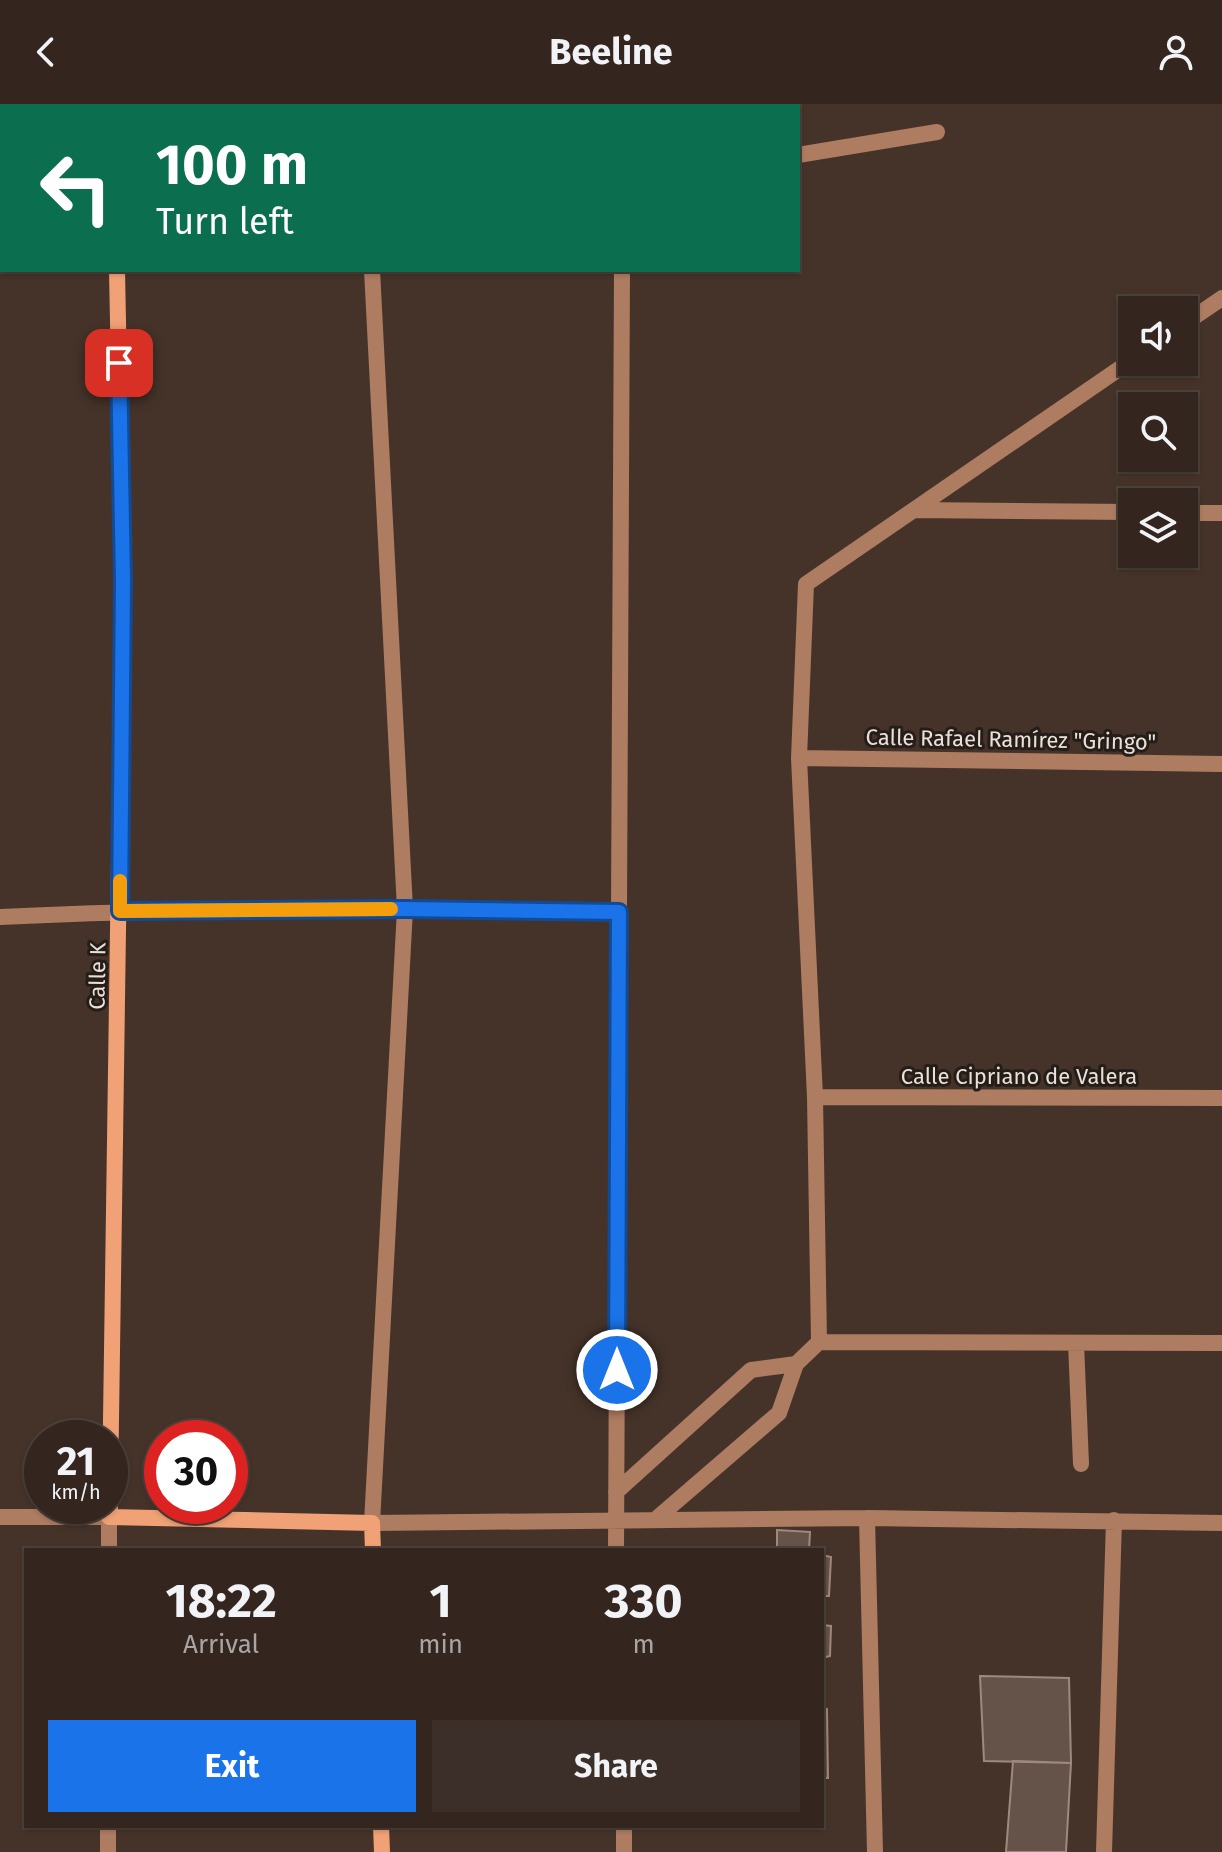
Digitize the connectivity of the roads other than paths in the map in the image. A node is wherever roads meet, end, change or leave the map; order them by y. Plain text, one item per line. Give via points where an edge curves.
1 (937, 132) dead end
2 (800, 155) edge
3 (117, 272) edge
4 (372, 272) edge
5 (622, 272) edge
6 (1222, 298) edge
7 (1214, 309) edge
8 (1118, 370) edge
9 (914, 510) junction
10 (1118, 512) edge
11 (1198, 513) edge
12 (1222, 513) edge
13 (799, 758) junction
14 (1222, 764) edge
15 (405, 909) junction
16 (120, 911) junction
17 (619, 912) junction
18 (0, 917) edge
19 (815, 1097) junction
20 (1222, 1098) edge
21 (819, 1342) junction
22 (1076, 1343) junction
23 (1222, 1343) edge
24 (796, 1364) junction
25 (111, 1420) edge
26 (1081, 1464) dead end
27 (616, 1492) junction
28 (128, 1513) edge
29 (24, 1516) edge
30 (0, 1517) edge
31 (867, 1518) junction
32 (656, 1519) junction
33 (1114, 1520) junction
34 (615, 1521) junction
35 (372, 1523) junction
36 (1222, 1523) edge
37 (110, 1524) edge
38 (109, 1548) edge
39 (373, 1548) edge
40 (616, 1548) edge
41 (108, 1828) edge
42 (381, 1828) edge
43 (624, 1828) edge
44 (108, 1852) edge
45 (382, 1852) edge
46 (624, 1852) edge
47 (875, 1852) edge
48 (1104, 1852) edge

1 - 2 street
3 - 16 street, Calle K via 123,581
4 - 15 street
5 - 17 street
6 - 7 street
8 - 9 street
9 - 10 street
9 - 13 street via 806,584
11 - 12 street
13 - 14 street, Calle Rafael Ramírez "Gringo"
13 - 19 street
15 - 16 street
15 - 17 street
15 - 35 street
16 - 18 street
16 - 25 street, Calle K
17 - 27 street
19 - 20 street, Calle Cipriano de Valera
19 - 21 street
21 - 22 street
21 - 24 street
22 - 23 street
22 - 26 street
24 - 27 street via 751,1370
24 - 32 street via 779,1413
27 - 34 street
28 - 35 street
29 - 30 street
31 - 32 street
31 - 33 street
31 - 47 street
32 - 34 street
33 - 36 street
33 - 48 street
34 - 35 street
34 - 40 street
35 - 39 street
37 - 38 street
41 - 44 street
42 - 45 street
43 - 46 street

